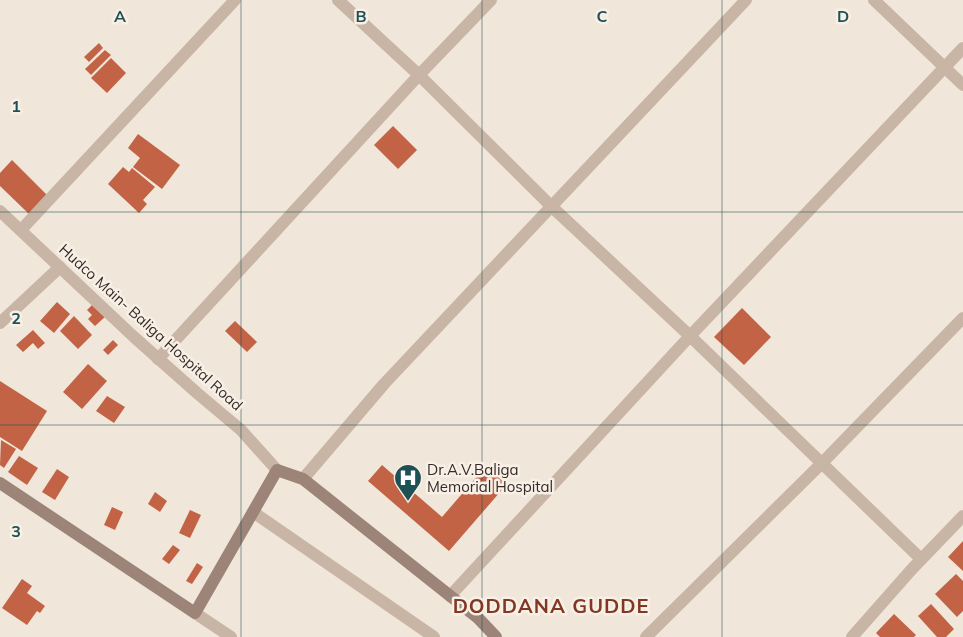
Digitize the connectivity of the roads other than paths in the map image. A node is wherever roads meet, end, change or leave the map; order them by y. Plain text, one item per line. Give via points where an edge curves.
1 (235, 0) edge
2 (338, 0) edge
3 (491, 0) edge
4 (746, 0) edge
5 (874, 0) edge
6 (963, 48) edge
7 (945, 68) junction
8 (419, 75) junction
9 (963, 85) edge
10 (551, 206) junction
11 (0, 211) edge
12 (21, 230) junction
13 (60, 266) junction
14 (963, 318) edge
15 (0, 322) edge
16 (690, 336) junction
17 (158, 359) junction
18 (822, 463) junction
19 (277, 470) junction
20 (302, 479) junction
21 (0, 483) edge
22 (253, 512) junction
23 (963, 516) edge
24 (921, 559) junction
25 (450, 596) junction
26 (195, 613) junction
27 (231, 637) edge
28 (434, 637) edge
29 (496, 637) edge
30 (646, 637) edge
31 (852, 637) edge

1 - 12 street
2 - 8 street
3 - 8 street
4 - 10 street
5 - 7 street
6 - 7 street
7 - 9 street
7 - 16 street
8 - 10 street
8 - 17 street
10 - 16 street
10 - 20 street via 384,384
11 - 12 street, Hudco Main- Baliga Hospital Road
12 - 13 street, Hudco Main- Baliga Hospital Road
13 - 15 street
13 - 17 street, Hudco Main- Baliga Hospital Road
14 - 18 street
16 - 18 street
16 - 25 street
17 - 19 street, Hudco Main- Baliga Hospital Road via 241,430
18 - 24 street
18 - 30 street
19 - 20 street
19 - 22 street
20 - 25 street
21 - 26 street
22 - 26 street
22 - 28 street
23 - 24 street
24 - 31 street
25 - 29 street
26 - 27 street

